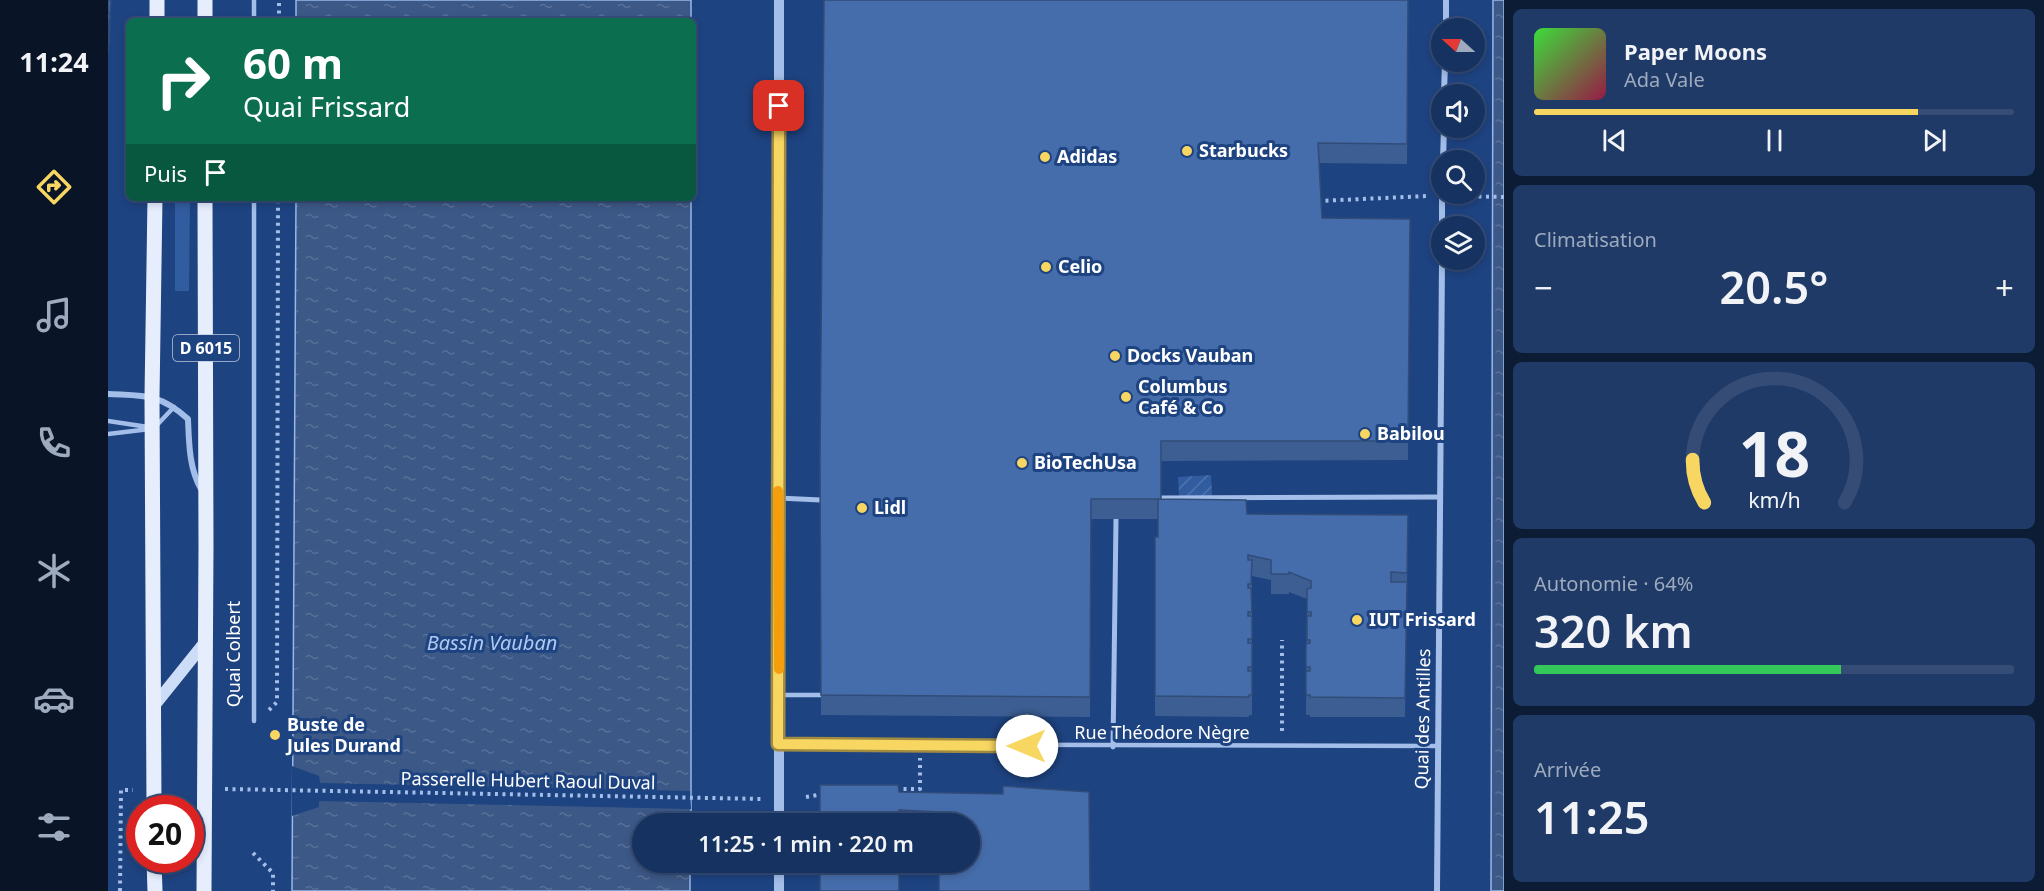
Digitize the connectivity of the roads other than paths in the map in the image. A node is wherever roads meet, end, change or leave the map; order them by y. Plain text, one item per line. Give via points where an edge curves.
1 (157, 0) edge
2 (205, 0) edge
3 (254, 0) edge
4 (779, 0) edge
5 (1446, 0) edge
6 (157, 18) edge
7 (205, 18) edge
8 (254, 18) edge
9 (1446, 18) edge
10 (155, 201) edge
11 (205, 201) edge
12 (254, 201) edge
13 (1442, 270) edge
14 (108, 394) edge
15 (152, 397) junction
16 (174, 407) junction
17 (108, 421) edge
18 (153, 428) junction
19 (108, 434) edge
20 (206, 497) junction
21 (1440, 497) junction
22 (778, 498) junction
23 (1161, 498) edge
24 (821, 500) edge
25 (1116, 519) edge
26 (206, 641) junction
27 (780, 695) junction
28 (821, 695) edge
29 (153, 707) junction
30 (254, 721) road end
31 (778, 744) junction
32 (1437, 746) junction
33 (1113, 747) junction
34 (154, 795) edge
35 (779, 813) edge
36 (154, 873) edge
37 (779, 873) edge
38 (155, 891) edge
39 (204, 891) edge
40 (779, 891) edge
41 (1437, 891) edge

1 - 6 main road
2 - 7 main road
3 - 8 lane
4 - 22 street
5 - 9 street
10 - 15 main road, D 6015
11 - 20 main road, Quai Colbert / D 6015
12 - 30 lane, Quai Colbert
13 - 21 street, Quai des Antilles
14 - 15 street
15 - 16 street
15 - 18 main road, D 6015
16 - 18 lane
16 - 20 street via 188,419 190,455 196,480
17 - 18 lane
18 - 19 lane
18 - 29 main road, D 6015
20 - 26 main road, Quai Colbert / D 6015
21 - 23 street
21 - 32 street, Quai des Antilles
22 - 24 street
22 - 27 street
25 - 33 street
26 - 29 main road
26 - 39 main road, Quai Colbert
27 - 28 lane
27 - 31 street
29 - 34 main road
31 - 33 lane, Rue Théodore Nègre
31 - 35 street
32 - 33 lane, Rue Théodore Nègre
32 - 41 street, Quai des Antilles
36 - 38 main road
37 - 40 street

